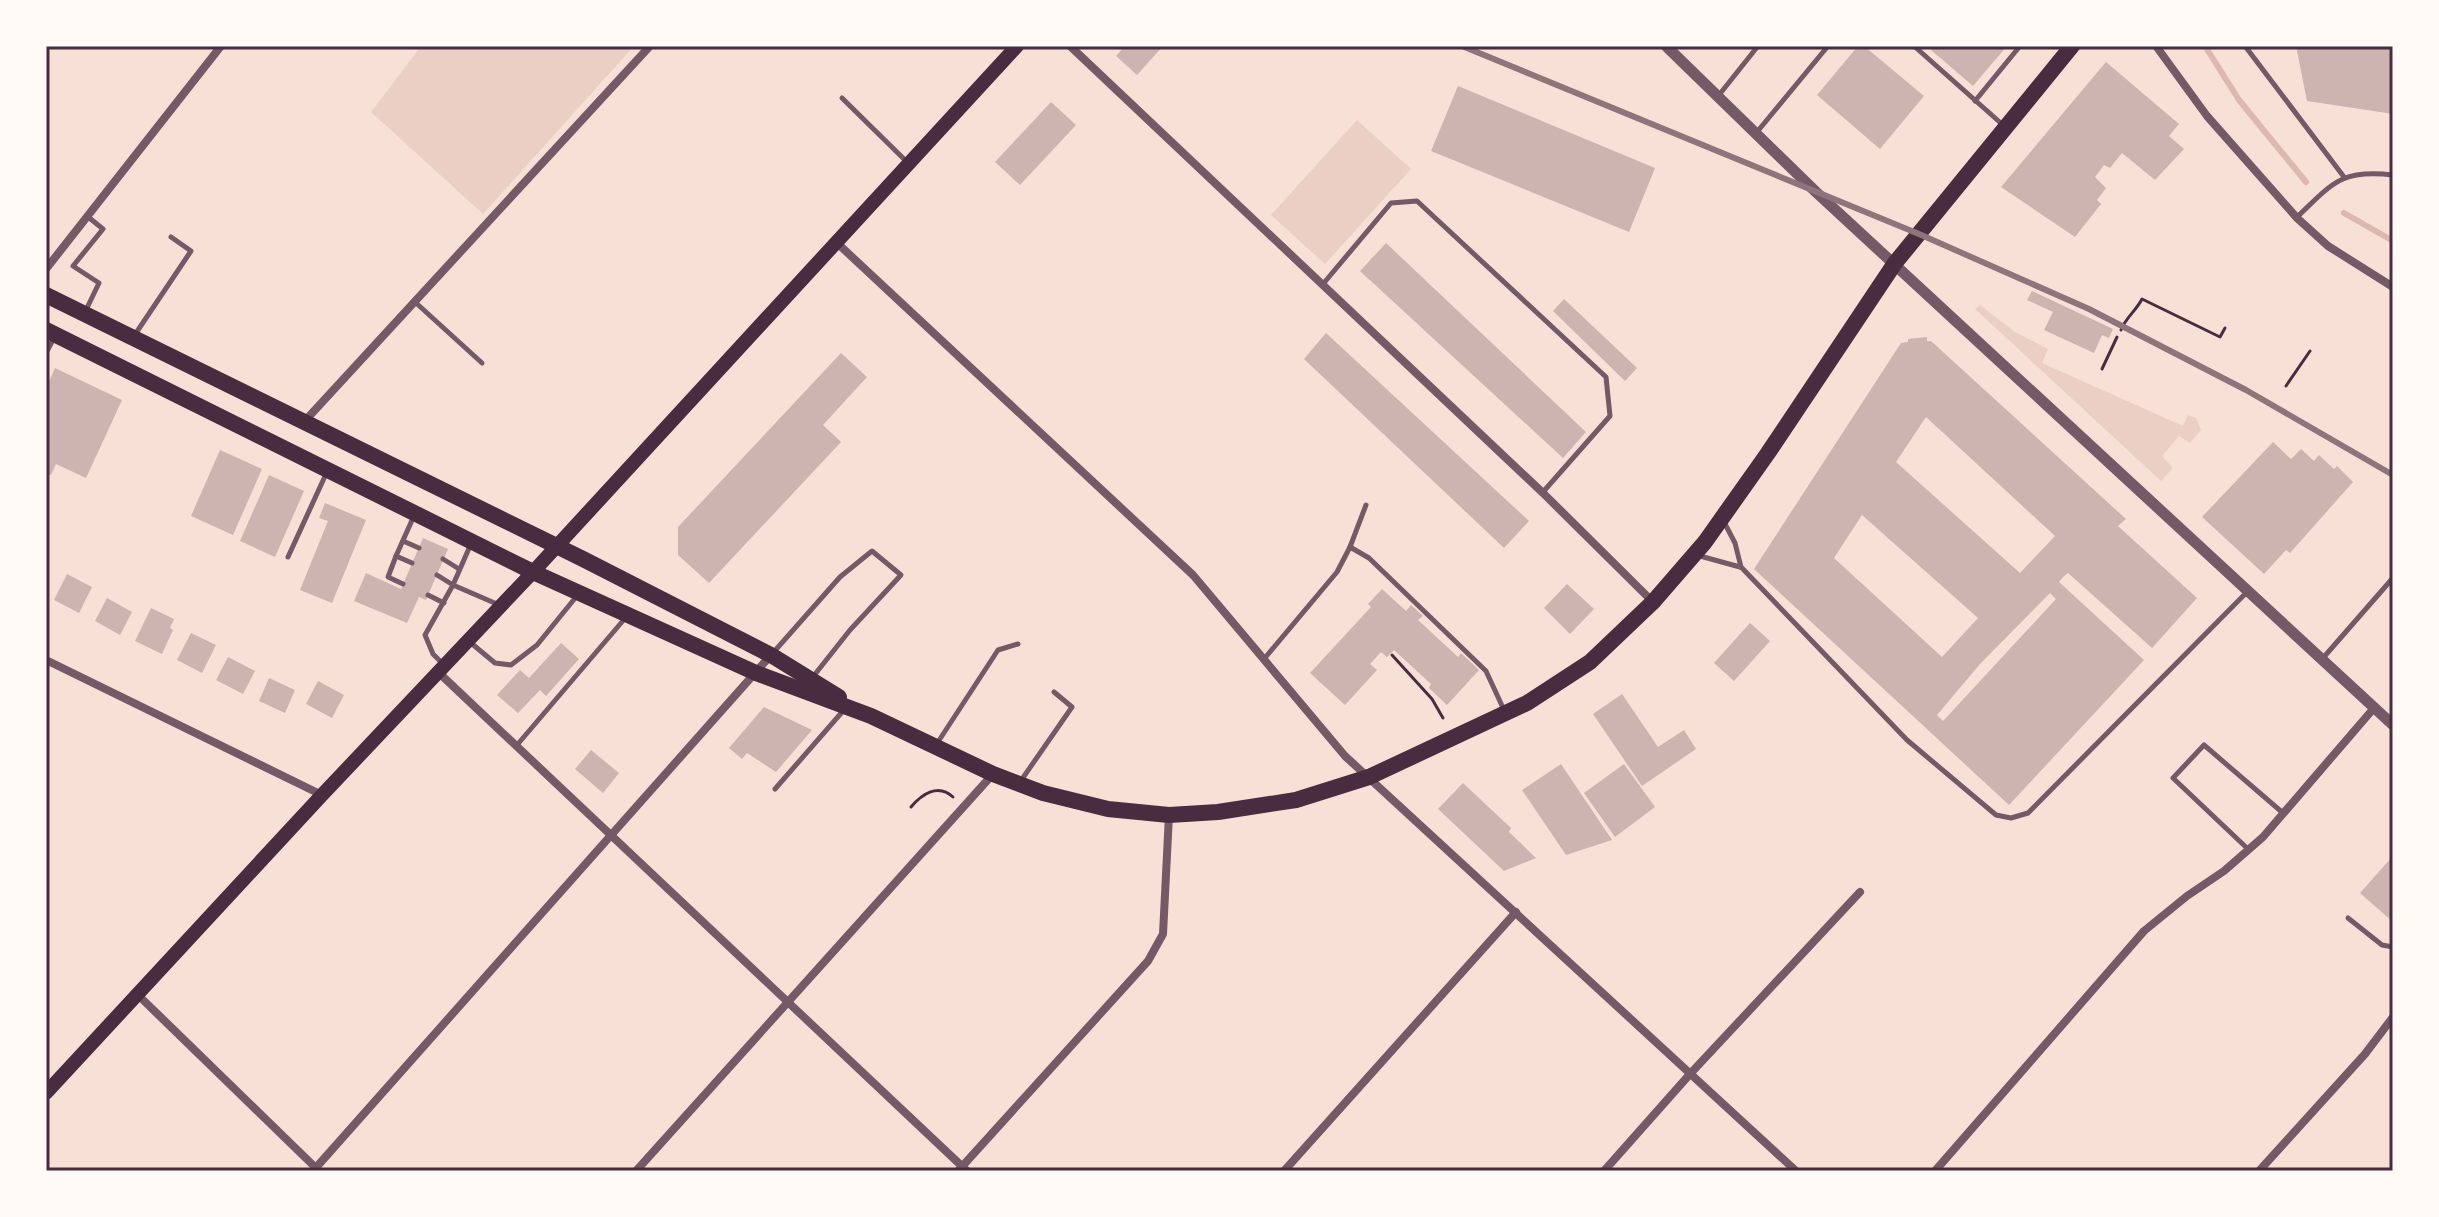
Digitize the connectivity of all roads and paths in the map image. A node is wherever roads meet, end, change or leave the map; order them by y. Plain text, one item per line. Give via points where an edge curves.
1 (221, 46) edge
2 (650, 46) edge
3 (1017, 46) edge
4 (1070, 46) edge
5 (1666, 46) edge
6 (1758, 46) edge
7 (1828, 46) edge
8 (1914, 46) edge
9 (2020, 46) edge
10 (2072, 46) edge
11 (2156, 46) edge
12 (2245, 46) edge
13 (1718, 95) junction
14 (842, 98) dead end
15 (1975, 101) junction
16 (2006, 127) junction
17 (1757, 132) junction
18 (908, 164) junction
19 (2393, 175) edge
20 (2344, 177) junction
21 (87, 216) junction
22 (2297, 218) junction
23 (171, 237) dead end
24 (835, 241) junction
25 (1895, 263) junction
26 (46, 269) edge
27 (1321, 286) junction
28 (2393, 287) edge
29 (46, 295) edge
30 (415, 302) junction
31 (84, 314) junction
32 (2225, 328) dead end
33 (2121, 330) dead end
34 (51, 333) edge
35 (2117, 337) dead end
36 (133, 339) junction
37 (2310, 351) dead end
38 (46, 353) edge
39 (482, 363) dead end
40 (2102, 369) dead end
41 (2286, 386) dead end
42 (303, 423) junction
43 (328, 470) junction
44 (1543, 493) junction
45 (1366, 505) dead end
46 (414, 513) junction
47 (1722, 518) junction
48 (403, 541) junction
49 (472, 542) junction
50 (557, 546) junction
51 (1350, 547) junction
52 (419, 548) dead end
53 (396, 556) junction
54 (288, 557) dead end
55 (443, 559) dead end
56 (1688, 560) junction
57 (412, 563) dead end
58 (1741, 567) junction
59 (459, 569) junction
60 (533, 572) junction
61 (437, 575) dead end
62 (2392, 579) edge
63 (403, 584) dead end
64 (453, 585) junction
65 (2248, 590) junction
66 (579, 593) junction
67 (428, 595) dead end
68 (1653, 602) junction
69 (444, 603) junction
70 (502, 605) junction
71 (628, 615) junction
72 (468, 641) junction
73 (1018, 644) dead end
74 (771, 655) junction
75 (1392, 655) dead end
76 (2322, 658) junction
77 (1264, 659) junction
78 (46, 660) edge
79 (442, 669) junction
80 (756, 673) junction
81 (811, 679) junction
82 (1054, 692) dead end
83 (846, 707) junction
84 (2374, 708) junction
85 (1505, 713) junction
86 (871, 716) junction
87 (1443, 718) dead end
88 (2393, 725) edge
89 (516, 746) junction
90 (935, 747) junction
91 (993, 774) junction
92 (1369, 777) junction
93 (1019, 784) junction
94 (775, 789) dead end
95 (322, 795) junction
96 (953, 797) dead end
97 (911, 807) dead end
98 (2284, 814) junction
99 (1169, 815) junction
100 (610, 837) junction
101 (2249, 850) junction
102 (1860, 892) dead end
103 (1516, 912) junction
104 (2348, 918) dead end
105 (2393, 947) edge
106 (138, 995) junction
107 (788, 1001) junction
108 (2393, 1017) edge
109 (1690, 1074) junction
110 (46, 1093) edge
111 (316, 1170) edge
112 (962, 1170) edge
113 (636, 1171) edge
114 (1284, 1171) edge
115 (1604, 1171) edge
116 (1796, 1171) edge
117 (1935, 1171) edge
118 (2259, 1171) edge

1 - 21 street
2 - 30 street
3 - 18 main road
4 - 27 street
5 - 13 street
6 - 13 lane
7 - 17 lane
8 - 15 lane
9 - 15 lane
10 - 16 highway
11 - 22 street via 2207,116
12 - 20 lane
13 - 17 street
14 - 18 lane
15 - 16 lane
16 - 25 highway
17 - 25 street
18 - 24 main road
19 - 20 lane via 2367,172
20 - 22 lane
21 - 26 street
21 - 31 lane via 103,229 73,266 99,283
22 - 28 street via 2328,246
23 - 36 lane via 191,251
24 - 50 main road
24 - 77 street via 1193,575
25 - 47 highway
25 - 65 street
27 - 44 street
27 - 44 lane via 1391,203 1417,201 1606,377 1610,416
29 - 31 highway
30 - 39 lane
30 - 42 street
31 - 36 highway
32 - 33 path via 2220,337 2142,299
34 - 38 lane
34 - 43 highway
35 - 40 path
36 - 42 highway
37 - 41 path
42 - 50 highway
43 - 46 highway
43 - 54 lane
44 - 68 street
45 - 51 lane
46 - 48 lane
46 - 49 highway
47 - 56 highway
47 - 58 lane
48 - 52 lane
48 - 53 lane
49 - 59 lane
49 - 60 highway
50 - 60 main road
50 - 74 highway
51 - 77 lane via 1337,572
51 - 85 lane via 1369,558 1486,671
53 - 57 lane
53 - 63 lane via 388,577
55 - 59 lane
56 - 58 lane
56 - 68 highway
58 - 65 lane via 1907,740 1996,815 2011,818 2028,813
59 - 64 lane
60 - 66 highway
60 - 70 main road
61 - 64 lane
62 - 76 lane
64 - 69 lane
64 - 70 lane
65 - 76 street
66 - 71 highway
66 - 72 lane via 537,645 511,665 495,663
67 - 69 lane
68 - 85 highway via 1590,662
69 - 79 lane via 425,635
70 - 72 main road
71 - 80 highway
71 - 89 lane
72 - 79 main road
73 - 90 lane via 998,650
74 - 80 street
74 - 81 highway
74 - 81 lane via 840,577 872,551 901,575
75 - 87 path
76 - 84 street
77 - 92 street
78 - 95 street
79 - 89 street
79 - 95 main road
80 - 83 highway
80 - 100 street
81 - 86 highway
82 - 93 lane via 1072,707
83 - 86 highway
83 - 94 lane
84 - 88 street
84 - 98 street
85 - 92 highway
86 - 90 highway
89 - 100 street
90 - 91 highway
91 - 93 highway
91 - 107 street
92 - 99 highway via 1296,800
92 - 103 street
93 - 99 highway via 1108,809
95 - 106 main road
96 - 97 path via 933,791
98 - 101 street
98 - 101 lane via 2204,745 2173,778
99 - 112 street via 1163,934 1156,948
100 - 107 street
100 - 111 street
101 - 117 street via 2144,931
102 - 109 street
103 - 109 street
103 - 114 street
104 - 105 lane via 2382,945
106 - 110 main road
106 - 111 street
107 - 112 street
107 - 113 street
108 - 118 street
109 - 115 street
109 - 116 street

